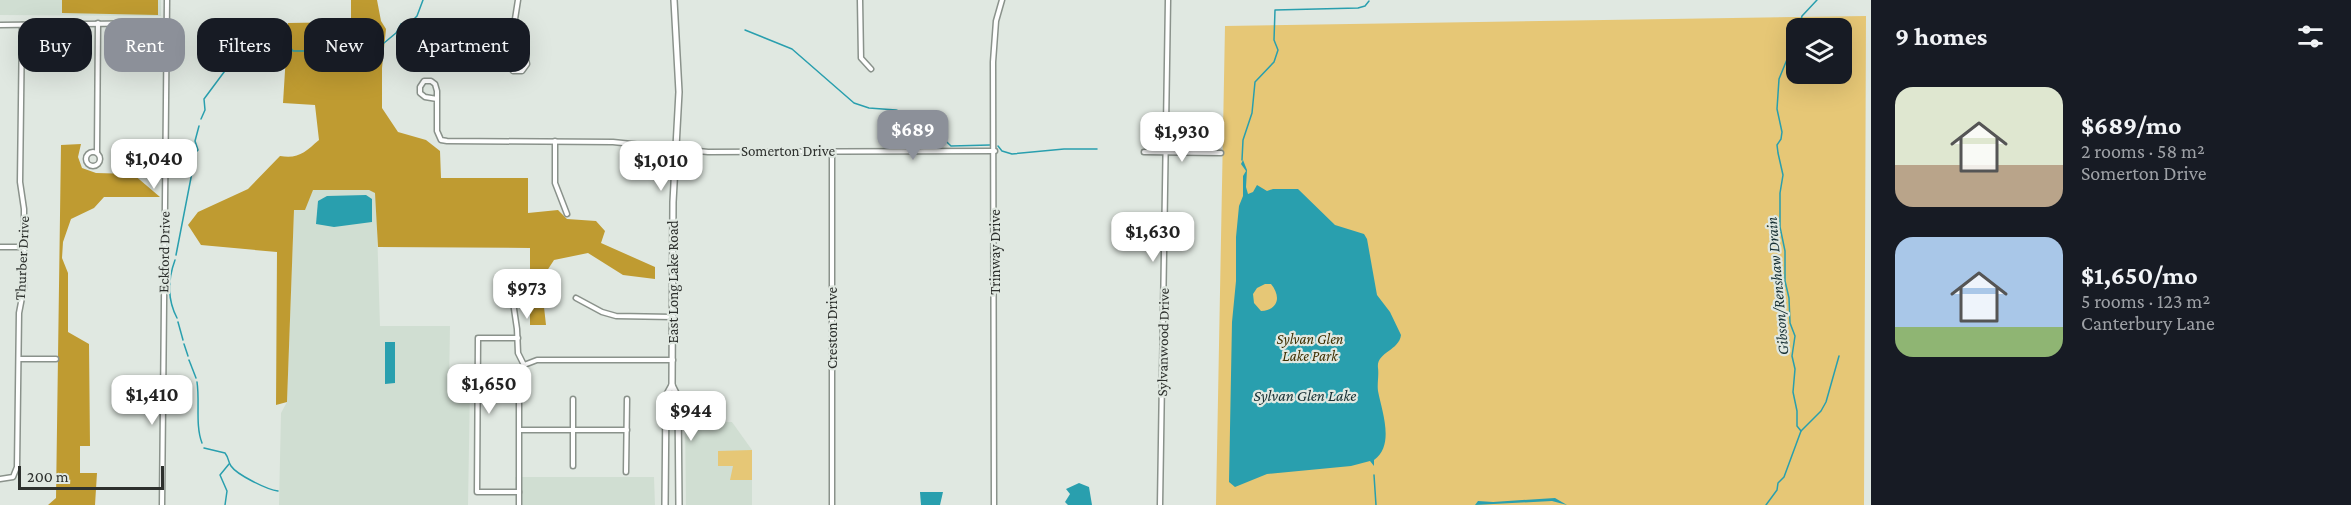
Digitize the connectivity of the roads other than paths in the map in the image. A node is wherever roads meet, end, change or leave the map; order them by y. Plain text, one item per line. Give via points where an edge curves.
1 (167, 0) edge
2 (518, 0) edge
3 (674, 0) edge
4 (860, 0) edge
5 (1002, 0) edge
6 (1168, 0) edge
7 (167, 18) edge
8 (516, 18) edge
9 (92, 23) edge
10 (98, 23) junction
11 (104, 23) edge
12 (0, 25) edge
13 (18, 25) edge
14 (511, 52) joint
15 (871, 69) dead end
16 (22, 72) edge
17 (166, 72) edge
18 (437, 99) junction
19 (555, 141) junction
20 (676, 149) junction
21 (832, 151) junction
22 (995, 151) junction
23 (97, 152) dead end
24 (1144, 152) dead end
25 (1165, 152) junction
26 (1221, 153) dead end
27 (567, 214) dead end
28 (0, 247) edge
29 (24, 248) junction
30 (576, 298) dead end
31 (513, 302) dead end
32 (673, 317) junction
33 (518, 338) junction
34 (19, 359) junction
35 (56, 359) dead end
36 (673, 360) junction
37 (524, 365) junction
38 (672, 385) junction
39 (573, 399) dead end
40 (627, 399) dead end
41 (519, 430) junction
42 (573, 430) junction
43 (627, 430) junction
44 (665, 434) junction
45 (679, 439) junction
46 (573, 466) dead end
47 (626, 472) dead end
48 (0, 479) edge
49 (519, 492) junction
50 (162, 505) edge
51 (519, 505) edge
52 (664, 505) edge
53 (679, 505) edge
54 (832, 505) edge
55 (994, 505) edge
56 (1160, 505) edge

1 - 7 street, Eckford Drive
2 - 8 street
3 - 20 main road, East Long Lake Road via 679,85
4 - 15 street via 861,58
5 - 22 street, Trinway Drive via 994,45
6 - 25 street, Sylvanwood Drive
9 - 10 street
10 - 11 street
10 - 23 street
12 - 13 street
14 - 14 street via 508,64 516,72 522,71 526,58
16 - 29 street, Thurber Drive
17 - 50 street, Eckford Drive
18 - 18 street via 433,82 421,84 422,96
18 - 19 street, Somerton Drive via 437,131 439,138 447,141
19 - 20 street, Somerton Drive
19 - 27 street via 556,187
20 - 21 street, Somerton Drive
20 - 32 main road, East Long Lake Road
21 - 22 street, Somerton Drive
21 - 54 street, Creston Drive
22 - 55 street, Trinway Drive
24 - 25 street
25 - 26 street
25 - 56 street, Sylvanwood Drive
28 - 29 street
29 - 34 street, Thurber Drive
30 - 32 street via 615,316
31 - 33 street
32 - 36 main road, East Long Lake Road
33 - 37 street via 518,353
33 - 49 street via 478,338 477,492
34 - 35 street
34 - 48 street, Thurber Drive via 17,470 11,478
36 - 37 street via 537,360
36 - 38 main road, East Long Lake Road
37 - 41 street via 519,375
38 - 44 main road, East Long Lake Road via 666,396
38 - 45 main road, East Long Lake Road via 678,397
39 - 42 street
40 - 43 street
41 - 42 street
41 - 49 street
42 - 43 street
42 - 46 street
43 - 47 street
44 - 45 main road via 674,434
44 - 52 main road, East Long Lake Road
45 - 53 main road, East Long Lake Road
49 - 51 street

